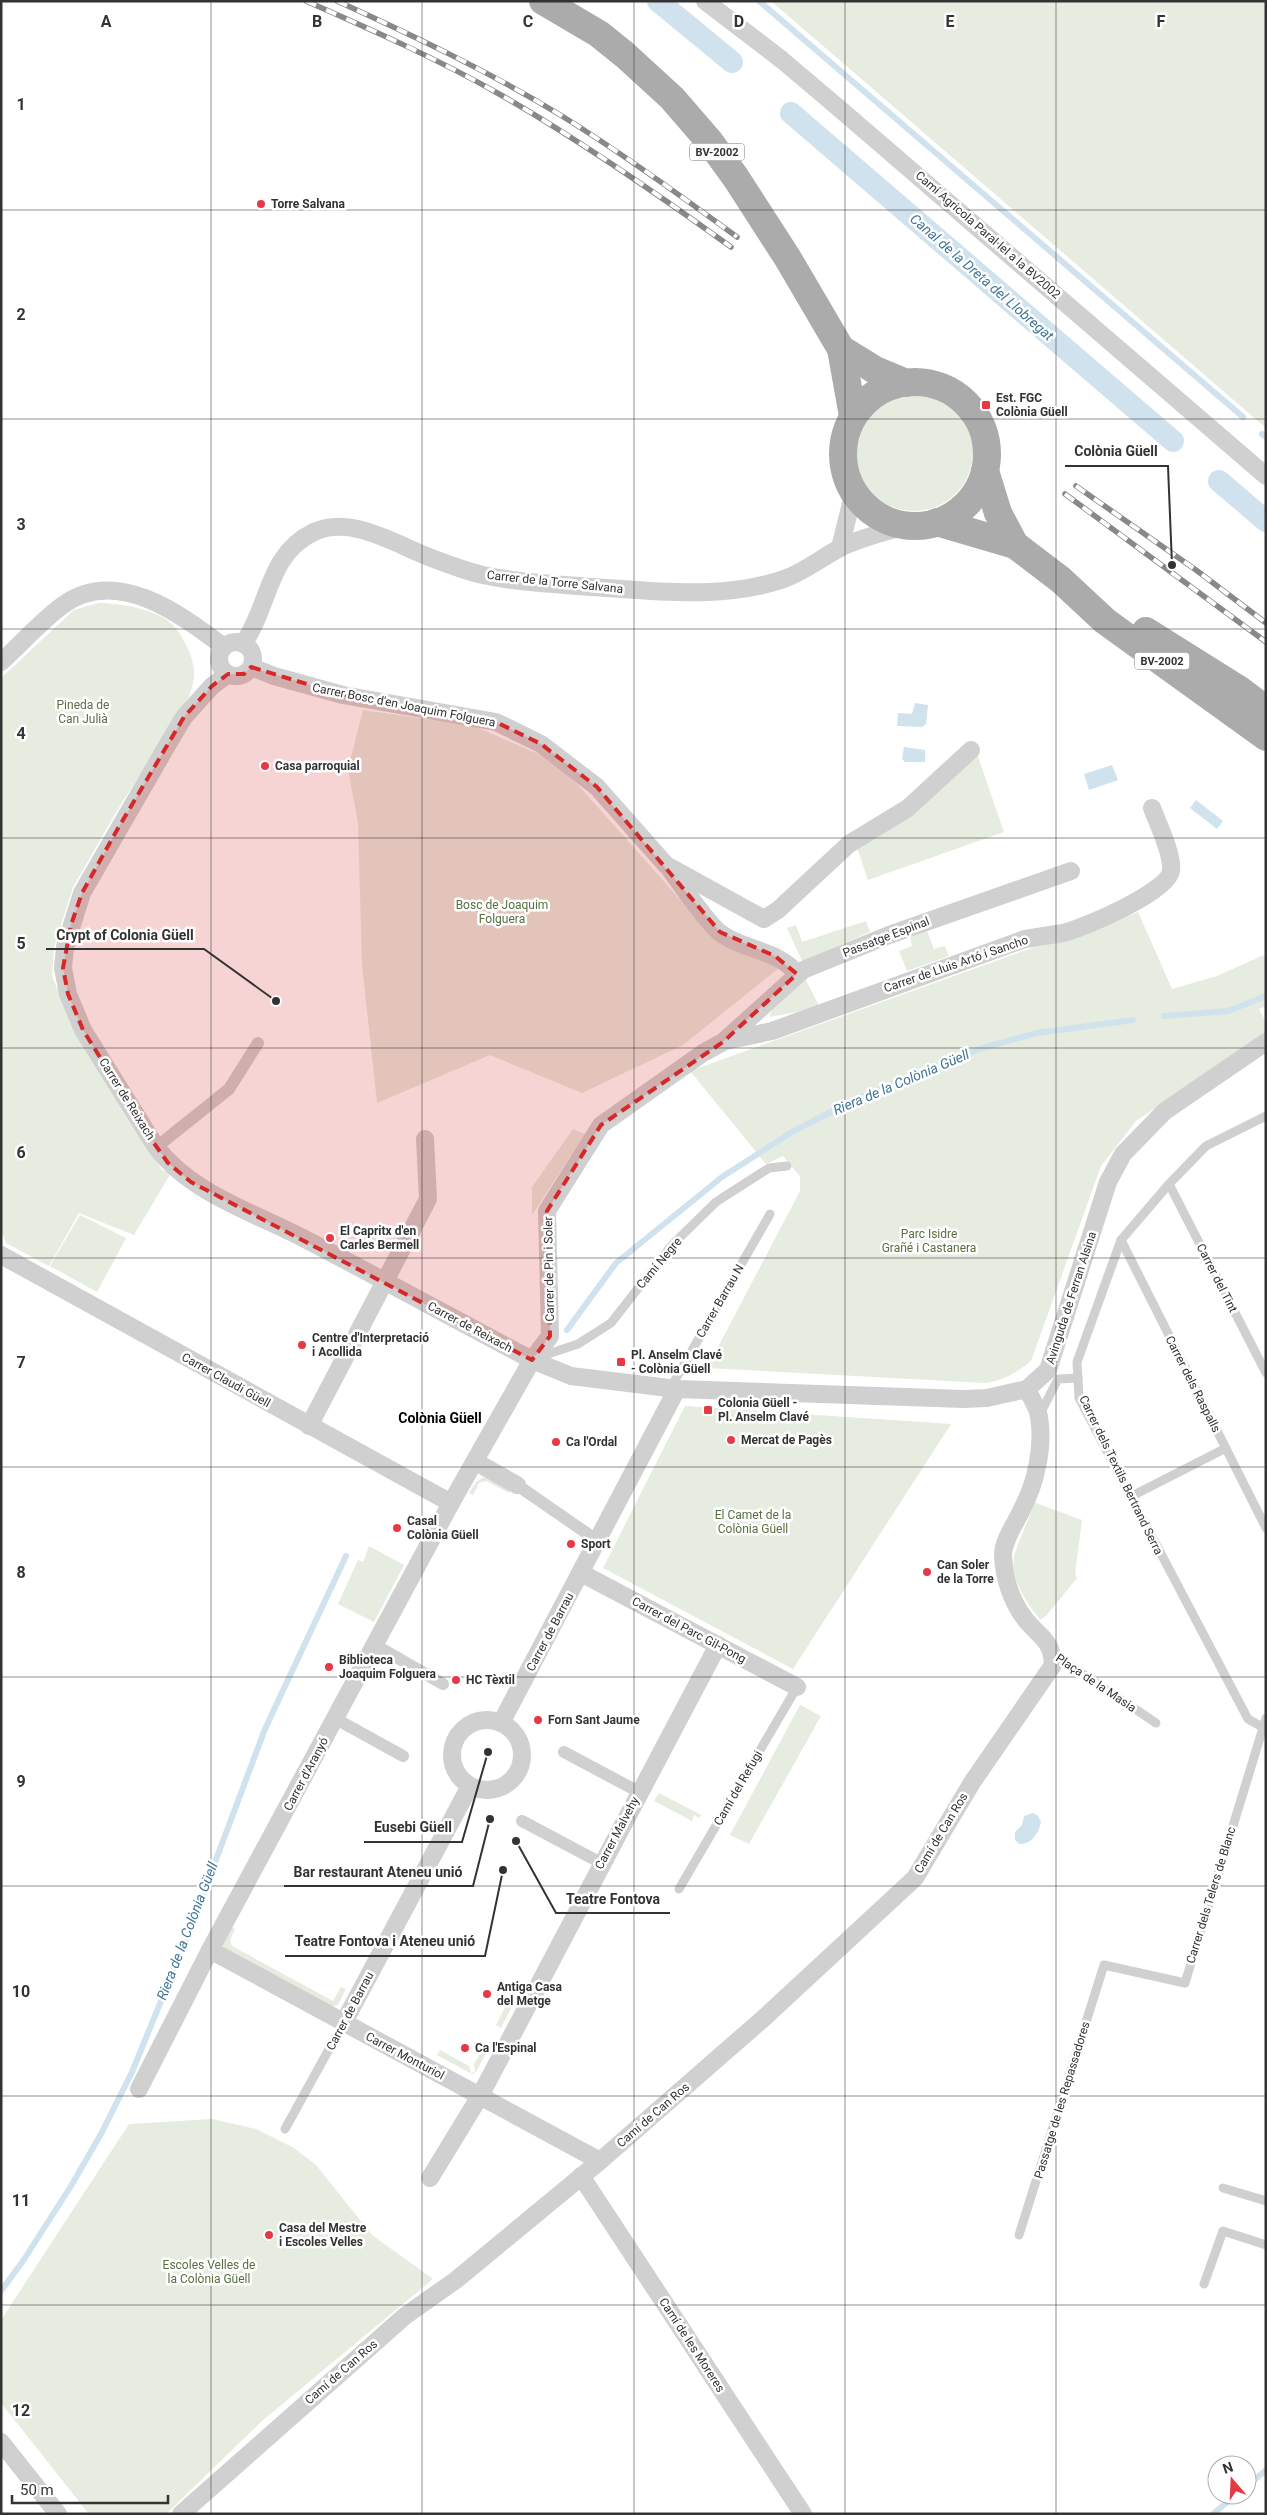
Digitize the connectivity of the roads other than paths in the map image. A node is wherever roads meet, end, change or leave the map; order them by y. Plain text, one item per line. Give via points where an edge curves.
1 (543, 1) edge
2 (705, 1) edge
3 (841, 349) junction
4 (906, 383) junction
5 (853, 416) junction
6 (985, 471) junction
7 (1266, 476) edge
8 (854, 491) junction
9 (937, 522) junction
10 (904, 526) junction
11 (1015, 545) junction
12 (840, 548) junction
13 (1061, 580) junction
14 (243, 644) junction
15 (224, 646) junction
16 (1, 662) edge
17 (252, 666) junction
18 (228, 674) junction
19 (1266, 710) edge
20 (1266, 737) edge
21 (971, 750) dead end
22 (1152, 808) dead end
23 (666, 864) junction
24 (1071, 871) dead end
25 (797, 974) junction
26 (258, 1042) dead end
27 (724, 1042) junction
28 (1266, 1042) edge
29 (1266, 1116) edge
30 (425, 1139) dead end
31 (164, 1141) dead end
32 (787, 1166) dead end
33 (1169, 1184) junction
34 (770, 1214) dead end
35 (1121, 1240) junction
36 (1, 1255) edge
37 (386, 1282) junction
38 (532, 1360) junction
39 (1266, 1373) edge
40 (1078, 1378) junction
41 (674, 1388) junction
42 (1028, 1389) junction
43 (1039, 1416) junction
44 (309, 1426) junction
45 (1226, 1448) junction
46 (476, 1462) junction
47 (517, 1485) joint
48 (1130, 1497) junction
49 (451, 1503) junction
50 (1266, 1528) edge
51 (598, 1541) junction
52 (581, 1572) junction
53 (375, 1645) junction
54 (718, 1646) junction
55 (1052, 1653) junction
56 (443, 1684) dead end
57 (797, 1687) joint
58 (1266, 1718) edge
59 (336, 1719) junction
60 (501, 1723) junction
61 (1156, 1723) dead end
62 (1264, 1729) edge
63 (564, 1752) dead end
64 (403, 1756) dead end
65 (470, 1786) junction
66 (639, 1792) junction
67 (522, 1821) dead end
68 (601, 1863) junction
69 (679, 1889) dead end
70 (210, 1950) junction
71 (1104, 1966) joint
72 (344, 2022) junction
73 (139, 2089) dead end
74 (480, 2096) junction
75 (285, 2129) dead end
76 (600, 2161) junction
77 (581, 2176) junction
78 (430, 2178) dead end
79 (1223, 2188) dead end
80 (1266, 2200) edge
81 (1019, 2235) dead end
82 (1266, 2245) edge
83 (1204, 2284) dead end
84 (1, 2442) edge
85 (58, 2514) edge
86 (180, 2514) edge
87 (803, 2514) edge

1 - 3 main road, BV-2002 via 599,34 658,84 684,111 736,178
2 - 7 street, Camí Agricola Paral·lel a la BV2002 via 782,60
3 - 4 main road, BV-2002 via 875,370
3 - 5 main road, BV-2002
4 - 5 main road, BV-2002 via 873,394
4 - 6 main road, BV-2002 via 929,383 946,388 969,406 977,416 986,446
5 - 8 main road, BV-2002 via 843,456 844,468
6 - 9 main road, BV-2002 via 973,497 952,516
6 - 11 main road, BV-2002 via 998,513
8 - 10 main road, BV-2002 via 870,512
8 - 12 street
9 - 10 main road, BV-2002
9 - 11 main road, BV-2002
10 - 12 street, Carrer de la Torre Salvana
11 - 13 main road, BV-2002
12 - 14 street, Carrer de la Torre Salvana via 785,578 738,590 700,592 496,578 444,563 369,533 350,528 325,529 304,538 285,554 268,586 254,628
13 - 19 main road, BV-2002 via 1175,647
13 - 20 main road, BV-2002 via 1105,621
14 - 15 street via 233,642
14 - 17 street via 251,651
15 - 16 street via 168,607 107,590 82,595 62,606
15 - 18 street via 219,662
17 - 18 street via 244,674
17 - 23 street, Carrer Bosc d'en Joaquim Folguera via 274,676 343,695 496,722 541,744 597,787
18 - 37 street, Carrer de Reixach via 212,686 184,717 82,893 65,947 63,968 68,994 83,1030 148,1136 168,1162 190,1182
21 - 23 street, Carrer Bosc d'en Joaquim Folguera via 908,808 849,844 778,910 764,919
22 - 27 street, Carrer de Lluis Artó i Sancho via 1171,862 1171,872 1162,885 1141,898 1091,924 1025,938 772,1031
23 - 25 street via 720,932 790,964
24 - 25 street, Passatge Espinal via 889,935
25 - 27 street, Passatge Espinal
26 - 31 street via 229,1090
27 - 38 street, Carrer de Pin i Soler via 703,1053 601,1125 547,1211 550,1336
28 - 42 street, Avinguda de Ferran Alsina via 1165,1111 1123,1154 1108,1182 1048,1370
29 - 33 lane, Carrer dels Textils Bertrand Serra via 1206,1146
30 - 37 street via 428,1198
32 - 38 lane, Camí Negre via 769,1168 716,1202 672,1245 611,1323 578,1344
33 - 35 lane, Carrer dels Textils Bertrand Serra
33 - 39 lane, Carrer del Tint
34 - 41 lane, Carrer Barrau N
35 - 40 lane, Carrer dels Textils Bertrand Serra via 1077,1362
35 - 45 lane, Carrer dels Raspalls
36 - 44 street, Carrer Claudi Güell
37 - 38 street, Carrer de Reixach
37 - 44 street
38 - 41 street, Carrer de Reixach via 571,1376
38 - 46 street, Carrer de Pin i Soler
40 - 43 lane via 1058,1379
40 - 48 lane, Carrer dels Textils Bertrand Serra via 1080,1398
41 - 42 street via 964,1399 987,1398
41 - 51 street, Carrer de Barrau
42 - 43 street, Plaça de la Masia
43 - 55 street, Plaça de la Masia via 1040,1439 1031,1490 1003,1552 1005,1574 1014,1601 1025,1619 1049,1644
44 - 49 street, Carrer Claudi Güell
45 - 48 lane
45 - 50 lane, Carrer dels Raspalls
46 - 47 street
46 - 49 street, Carrer d'Aranyó
47 - 51 street
48 - 62 lane, Carrer dels Textils Bertrand Serra via 1248,1719
49 - 53 street, Carrer d'Aranyó
51 - 52 street, Carrer de Barrau
52 - 54 street, Carrer del Parc Gil-Pong
52 - 60 street, Carrer de Barrau
53 - 56 street
53 - 59 street, Carrer d'Aranyó
54 - 57 street, Carrer del Parc Gil-Pong
54 - 66 street, Carrer Malvehy
55 - 61 lane, Plaça de la Masia
55 - 76 street, Camí de Can Ros via 1053,1666 973,1781 915,1878 765,2017
57 - 69 lane, Camí del Refugi
58 - 62 lane
59 - 64 street
59 - 70 street, Carrer d'Aranyó
60 - 65 street via 478,1721 458,1734 453,1745 454,1769
60 - 65 street via 511,1728 520,1743 522,1759 519,1770 503,1786 481,1790
62 - 71 lane, Carrer dels Telers de Blanc via 1185,1983
63 - 66 street
65 - 72 street, Carrer de Barrau
66 - 68 street, Carrer Malvehy
67 - 68 street
68 - 74 street, Carrer Malvehy
70 - 72 street, Carrer Monturiol
70 - 73 street, Carrer d'Aranyó
71 - 81 lane, Passatge de les Repassadores
72 - 74 street, Carrer Monturiol
72 - 75 lane, Carrer de Barrau
74 - 76 street, Carrer Monturiol
74 - 78 street, Carrer Malvehy
76 - 77 street, Camí de Can Ros
77 - 86 street, Camí de Can Ros via 456,2280 405,2316
77 - 87 street, Camí de les Moreres
79 - 80 lane
82 - 83 lane via 1223,2231
84 - 85 street

